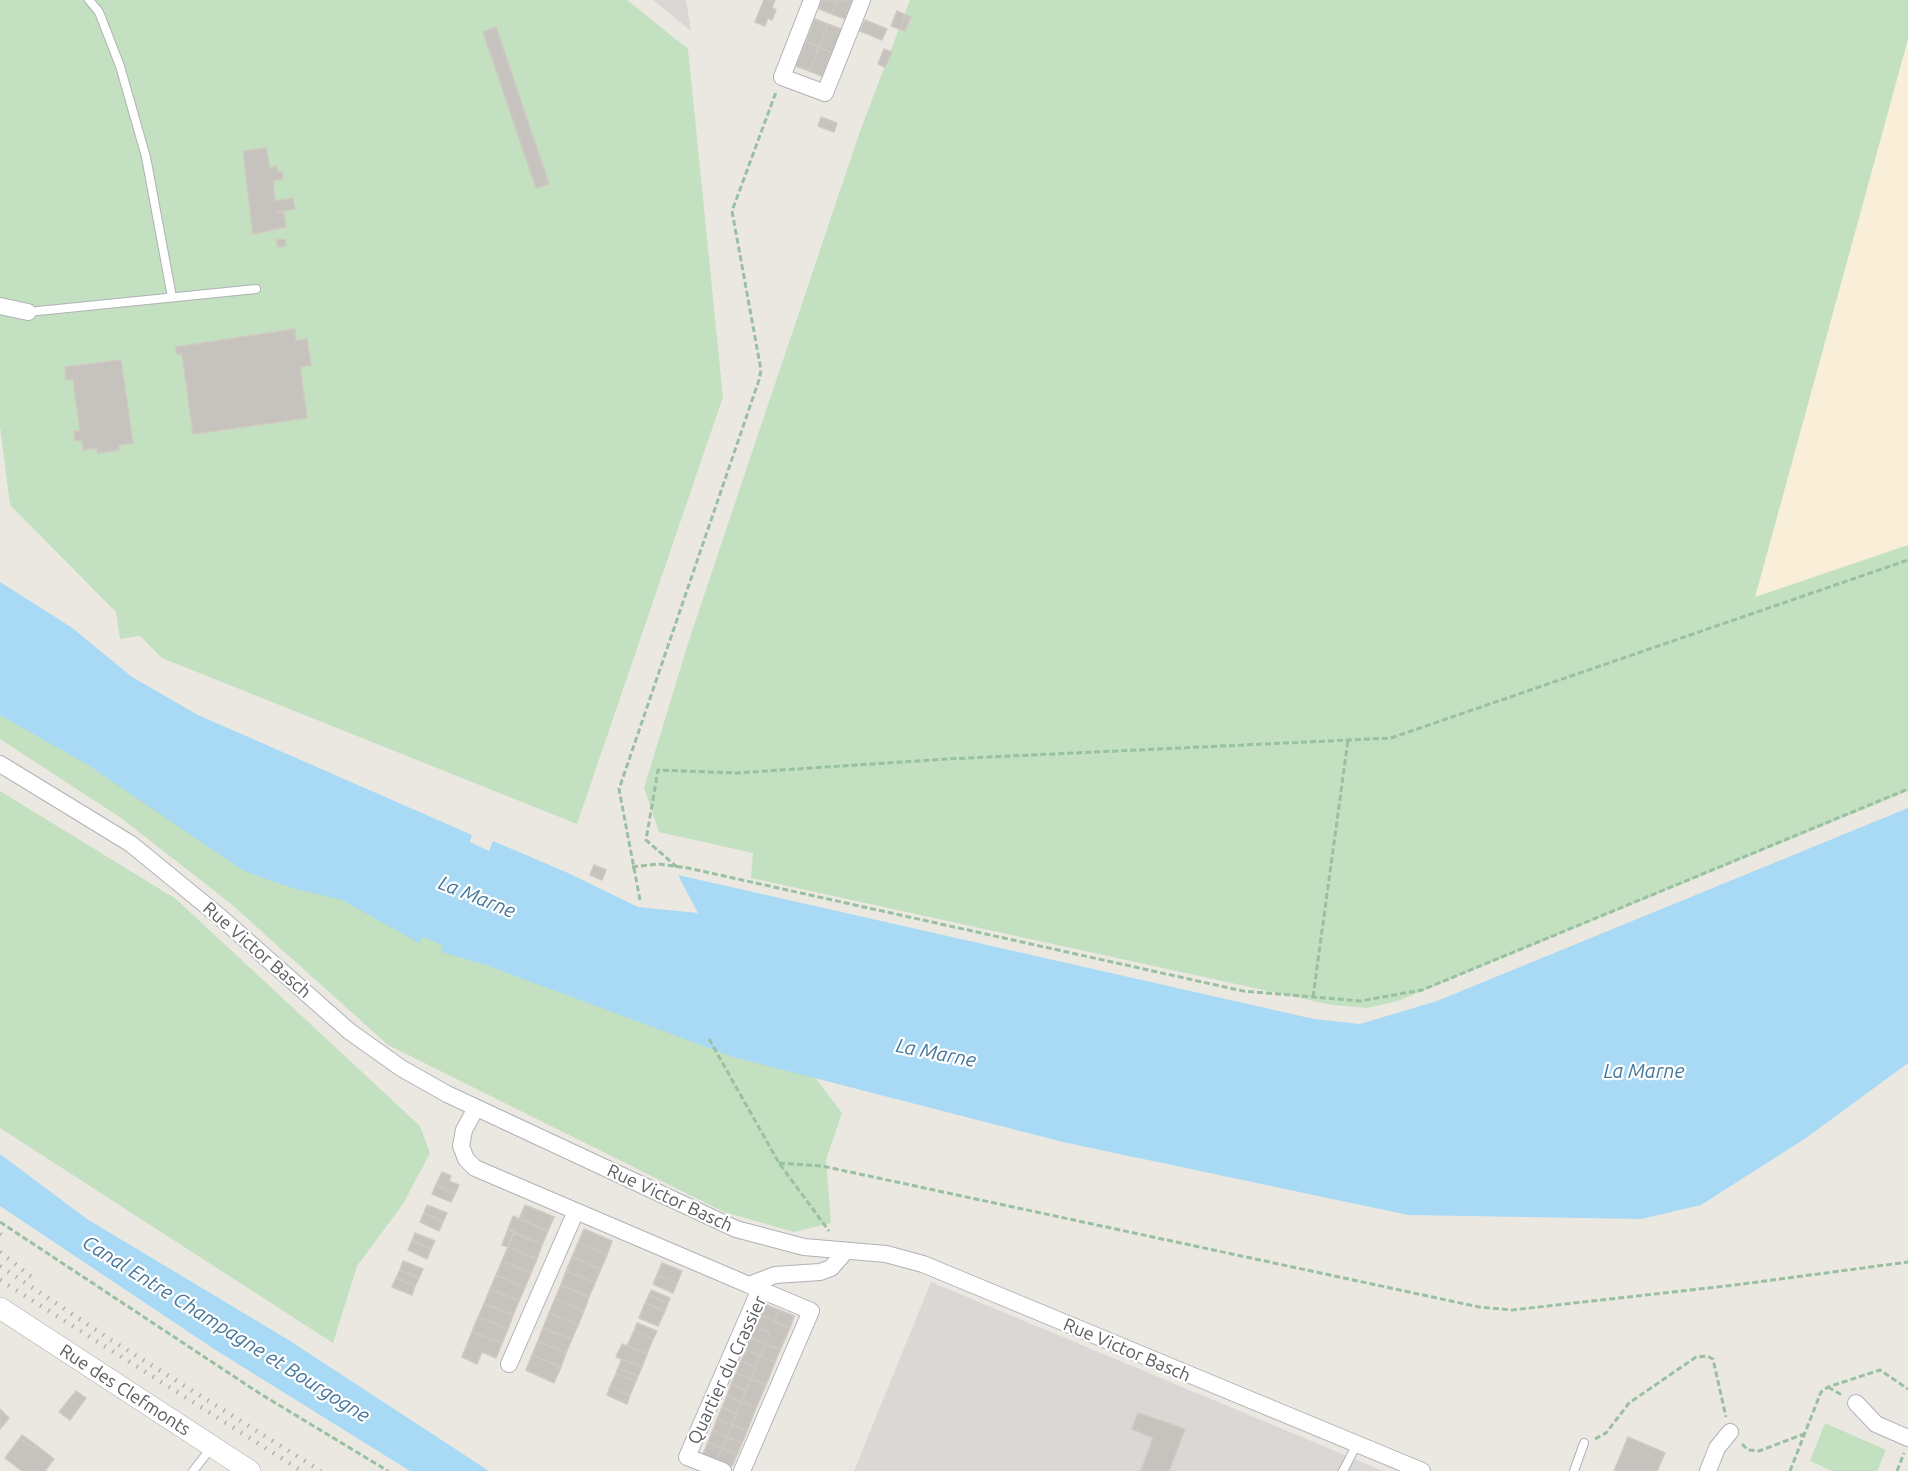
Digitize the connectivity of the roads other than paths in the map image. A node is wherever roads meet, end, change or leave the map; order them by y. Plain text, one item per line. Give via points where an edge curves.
1 (89, 0) edge
2 (812, 0) edge
3 (862, 0) edge
4 (256, 289) dead end
5 (172, 297) junction
6 (0, 306) edge
7 (28, 312) joint
8 (0, 764) edge
9 (476, 1108) junction
10 (576, 1210) junction
11 (845, 1252) junction
12 (755, 1287) junction
13 (0, 1308) edge
14 (509, 1364) dead end
15 (1856, 1403) dead end
16 (1730, 1432) road end
17 (1908, 1438) edge
18 (1584, 1443) road end
19 (1357, 1444) junction
20 (212, 1447) junction
21 (194, 1471) edge
22 (250, 1471) edge
23 (723, 1471) edge
24 (742, 1471) edge
25 (1343, 1471) edge
26 (1422, 1471) edge
27 (1574, 1471) edge
28 (1708, 1471) edge

1 - 5 lane via 99,12 120,66 146,157
2 - 3 street via 782,77 825,93
4 - 5 lane
5 - 7 lane
6 - 7 street
8 - 9 street, Rue Victor Basch via 131,844 377,1053
9 - 10 street via 464,1130 461,1146 466,1159 475,1168
9 - 11 street, Rue Victor Basch via 736,1230 804,1247
10 - 12 street
10 - 14 street
11 - 12 street via 831,1268 775,1275
11 - 19 street, Rue Victor Basch via 886,1254 923,1264
12 - 23 street, Quartier du Crassier via 687,1457
12 - 24 street, Quartier du Crassier via 811,1311
13 - 20 street, Rue des Clefmonts
15 - 17 street via 1876,1424
16 - 28 street via 1717,1448
18 - 27 lane
19 - 25 lane
19 - 26 street, Rue Victor Basch
20 - 21 lane
20 - 22 street, Rue des Clefmonts

